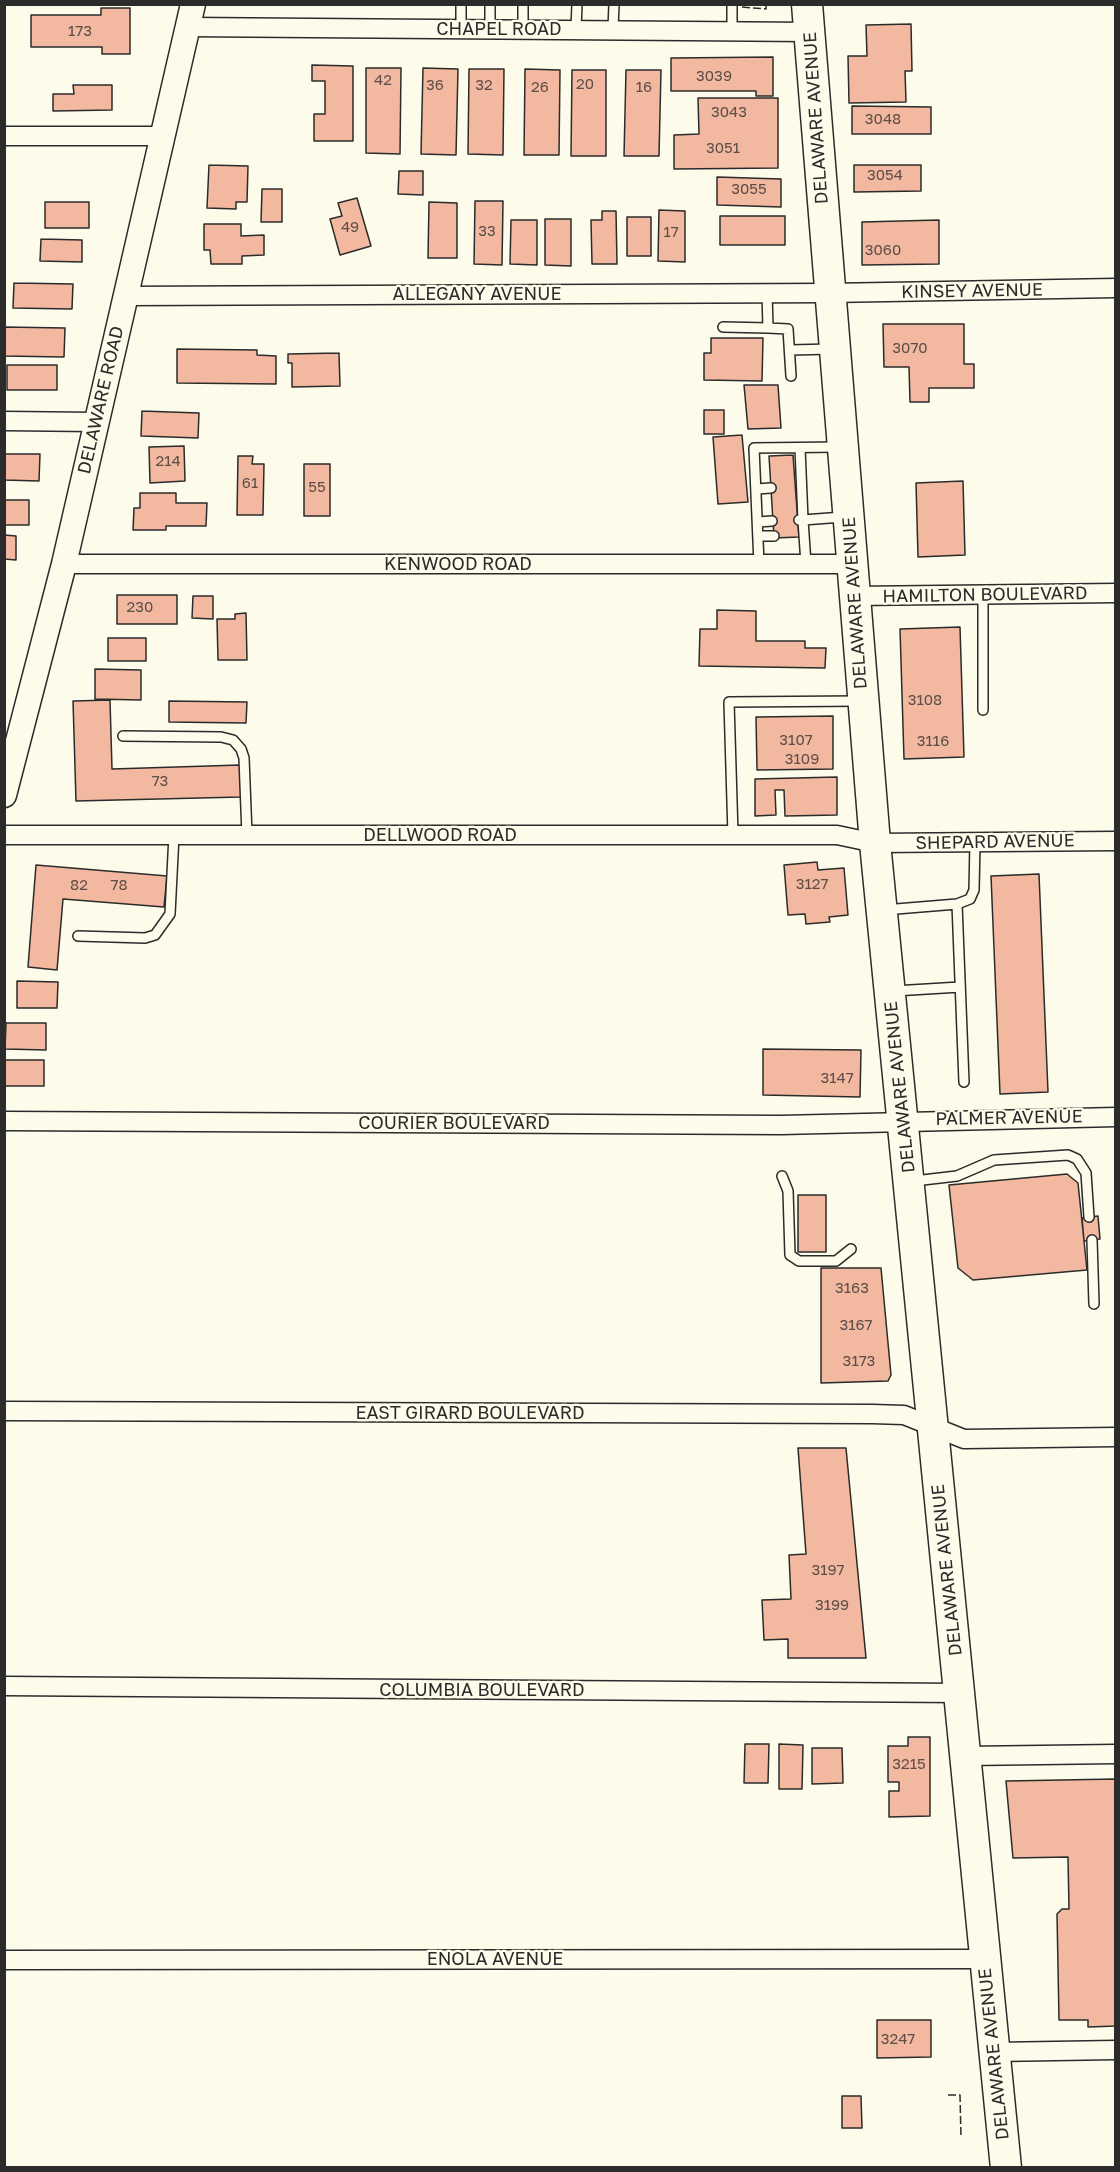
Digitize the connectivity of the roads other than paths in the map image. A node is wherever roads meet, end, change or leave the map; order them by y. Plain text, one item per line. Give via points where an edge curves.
1 (461, 4) edge
2 (490, 4) edge
3 (523, 4) edge
4 (577, 4) edge
5 (614, 4) edge
6 (732, 4) edge
7 (191, 16) edge
8 (809, 18) edge
9 (461, 28) junction
10 (490, 28) junction
11 (523, 28) junction
12 (576, 29) junction
13 (613, 30) junction
14 (732, 31) junction
15 (4, 136) edge
16 (161, 136) junction
17 (1116, 288) edge
18 (767, 293) junction
19 (829, 293) junction
20 (125, 296) junction
21 (723, 327) dead end
22 (768, 328) junction
23 (834, 349) junction
24 (790, 350) junction
25 (791, 376) dead end
26 (4, 421) edge
27 (96, 422) junction
28 (842, 447) junction
29 (800, 448) junction
30 (771, 488) dead end
31 (756, 489) junction
32 (849, 517) junction
33 (800, 520) junction
34 (772, 521) dead end
35 (758, 522) junction
36 (758, 536) junction
37 (774, 536) dead end
38 (64, 564) junction
39 (759, 564) junction
40 (806, 564) junction
41 (852, 564) junction
42 (1116, 593) edge
43 (982, 595) junction
44 (854, 596) junction
45 (863, 701) junction
46 (983, 710) dead end
47 (123, 736) dead end
48 (4, 795) edge
49 (4, 836) edge
50 (174, 836) junction
51 (247, 836) junction
52 (733, 836) junction
53 (1116, 841) edge
54 (975, 842) junction
55 (875, 843) junction
56 (957, 904) junction
57 (882, 910) junction
58 (78, 936) dead end
59 (960, 987) junction
60 (890, 991) junction
61 (964, 1082) dead end
62 (1116, 1117) edge
63 (4, 1121) edge
64 (904, 1122) junction
65 (782, 1176) dead end
66 (909, 1182) junction
67 (1089, 1217) dead end
68 (1092, 1240) dead end
69 (850, 1249) dead end
70 (1094, 1304) dead end
71 (4, 1411) edge
72 (933, 1428) junction
73 (1116, 1437) edge
74 (4, 1686) edge
75 (960, 1693) junction
76 (1116, 1754) edge
77 (966, 1756) junction
78 (985, 1959) junction
79 (4, 1960) edge
80 (1116, 2050) edge
81 (994, 2052) junction
82 (1006, 2168) edge

1 - 9 lane
2 - 10 lane
3 - 11 lane
4 - 12 lane
5 - 13 lane
6 - 14 lane
7 - 9 street, CHAPEL ROAD
7 - 16 street, DELAWARE ROAD
8 - 14 street, CHAPEL ROAD
8 - 19 main road, DELAWARE AVENUE
9 - 10 street, CHAPEL ROAD
10 - 11 street, CHAPEL ROAD
11 - 12 street, CHAPEL ROAD
12 - 13 street, CHAPEL ROAD
13 - 14 street, CHAPEL ROAD
15 - 16 street
16 - 20 street, DELAWARE ROAD
17 - 19 street, KINSEY AVENUE
18 - 19 street, ALLEGANY AVENUE
18 - 20 street, ALLEGANY AVENUE
18 - 22 lane
19 - 23 main road, DELAWARE AVENUE
20 - 27 street, DELAWARE ROAD
21 - 22 lane
22 - 24 lane via 788,329
23 - 24 lane
23 - 28 main road, DELAWARE AVENUE
24 - 25 lane
26 - 27 street
27 - 38 street, DELAWARE ROAD
28 - 29 lane
28 - 32 main road, DELAWARE AVENUE
29 - 31 lane via 754,448
29 - 33 lane
30 - 31 lane
31 - 35 lane
32 - 33 lane
32 - 41 main road, DELAWARE AVENUE
33 - 40 lane
34 - 35 lane
35 - 36 lane
36 - 37 lane
36 - 39 lane
38 - 39 street, KENWOOD ROAD
38 - 48 street, DELAWARE ROAD
39 - 40 street, KENWOOD ROAD
40 - 41 street, KENWOOD ROAD
41 - 44 main road, DELAWARE AVENUE
42 - 43 street, HAMILTON BOULEVARD
43 - 44 street, HAMILTON BOULEVARD
43 - 46 lane
44 - 45 main road, DELAWARE AVENUE
45 - 52 lane via 729,702
45 - 55 main road, DELAWARE AVENUE
47 - 51 lane via 233,740 244,758
49 - 50 street, DELLWOOD ROAD
50 - 51 street, DELLWOOD ROAD
50 - 58 lane via 170,914 155,935
51 - 52 street, DELLWOOD ROAD
52 - 55 street, DELLWOOD ROAD via 837,836
53 - 54 street, SHEPARD AVENUE
54 - 55 street, SHEPARD AVENUE
54 - 56 lane via 974,890 970,899
55 - 57 main road, DELAWARE AVENUE
56 - 57 lane
56 - 59 lane
57 - 60 main road, DELAWARE AVENUE
59 - 60 lane
59 - 61 lane
60 - 64 main road, DELAWARE AVENUE
62 - 64 street, PALMER AVENUE
63 - 64 street, COURIER BOULEVARD via 781,1125
64 - 66 main road, DELAWARE AVENUE
65 - 69 lane via 788,1191 790,1255 799,1261 836,1261
66 - 67 lane via 957,1176 994,1160 1068,1155 1077,1159 1086,1173
66 - 72 main road, DELAWARE AVENUE
68 - 70 lane
71 - 72 street, EAST GIRARD BOULEVARD via 872,1414 904,1415
72 - 73 street, EAST GIRARD BOULEVARD via 964,1439
72 - 75 main road, DELAWARE AVENUE
74 - 75 street, COLUMBIA BOULEVARD
75 - 77 main road, DELAWARE AVENUE
76 - 77 street
77 - 78 main road, DELAWARE AVENUE
78 - 79 street, ENOLA AVENUE
78 - 81 main road, DELAWARE AVENUE
80 - 81 street
81 - 82 main road, DELAWARE AVENUE

